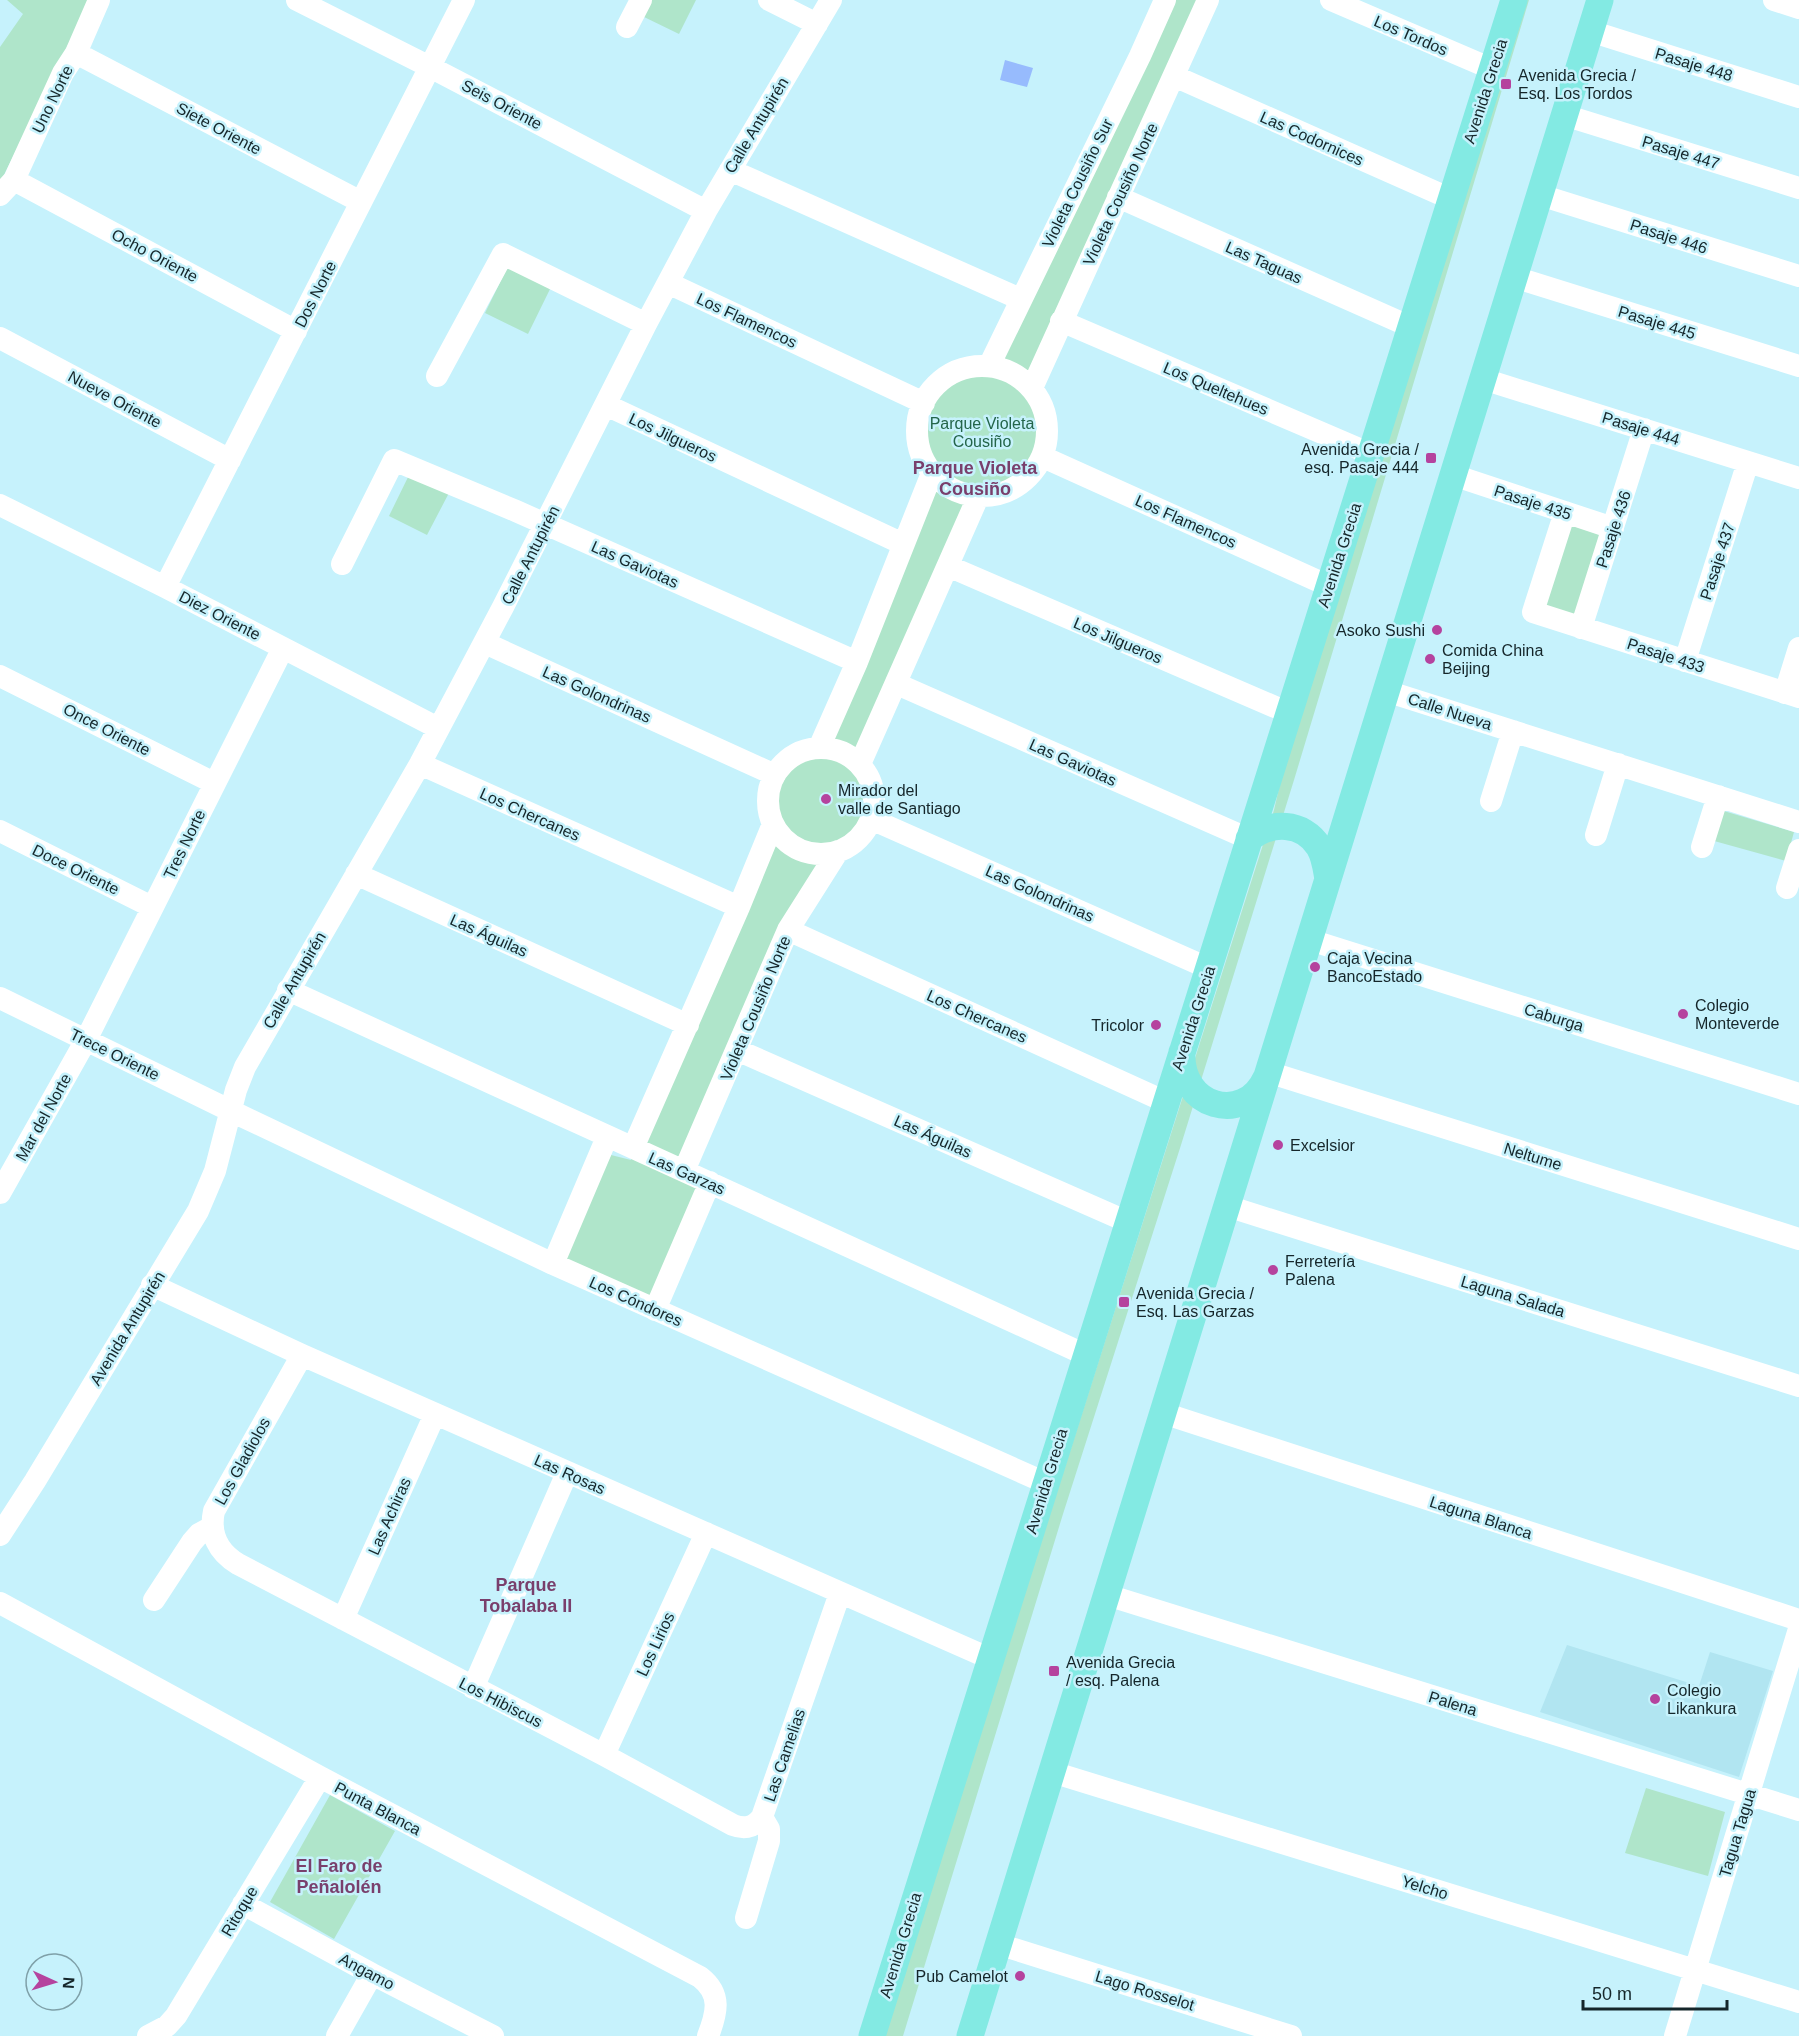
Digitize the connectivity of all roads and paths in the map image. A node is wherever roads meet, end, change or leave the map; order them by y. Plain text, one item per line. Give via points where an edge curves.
1 (99, 0) edge
2 (297, 0) edge
3 (464, 0) edge
4 (641, 0) edge
5 (769, 0) edge
6 (831, 0) edge
7 (1165, 0) edge
8 (1208, 0) edge
9 (1330, 0) edge
10 (1514, 0) edge
11 (1600, 0) edge
12 (1774, 0) edge
13 (1799, 8) edge
14 (817, 24) junction
15 (627, 27) dead end
16 (1590, 31) junction
17 (76, 53) junction
18 (430, 67) junction
19 (1492, 69) junction
20 (1174, 75) junction
21 (1799, 97) edge
22 (1564, 115) junction
23 (730, 170) junction
24 (7, 187) edge
25 (1799, 188) edge
26 (1540, 195) junction
27 (1118, 197) junction
28 (1451, 199) junction
29 (361, 202) junction
30 (706, 210) junction
31 (1799, 276) edge
32 (1514, 277) junction
33 (668, 283) junction
34 (1020, 299) junction
35 (1061, 321) junction
36 (646, 324) junction
37 (1411, 327) junction
38 (296, 331) junction
39 (0, 338) edge
40 (989, 366) junction
41 (1799, 366) edge
42 (437, 376) dead end
43 (1483, 379) junction
44 (1032, 388) junction
45 (924, 403) junction
46 (606, 405) junction
47 (1644, 429) junction
48 (1371, 454) junction
49 (1043, 457) junction
50 (230, 460) junction
51 (1748, 462) junction
52 (932, 473) junction
53 (1453, 475) junction
54 (1799, 478) edge
55 (978, 497) junction
56 (0, 505) edge
57 (1565, 512) junction
58 (546, 524) junction
59 (1613, 528) junction
60 (903, 544) junction
61 (342, 564) dead end
62 (948, 566) junction
63 (1329, 586) junction
64 (165, 587) junction
65 (1581, 628) junction
66 (485, 643) junction
67 (283, 648) junction
68 (1799, 648) edge
69 (1685, 661) junction
70 (856, 663) junction
71 (0, 676) edge
72 (897, 684) junction
73 (1386, 691) junction
74 (1792, 695) edge
75 (1289, 713) junction
76 (438, 728) junction
77 (1513, 731) junction
78 (819, 748) junction
79 (420, 764) junction
80 (860, 764) junction
81 (1618, 764) junction
82 (775, 775) junction
83 (214, 783) junction
84 (1718, 796) junction
85 (1491, 801) dead end
86 (871, 819) junction
87 (1799, 822) edge
88 (773, 824) junction
89 (0, 831) edge
90 (1596, 835) dead end
91 (1249, 839) junction
92 (1702, 847) dead end
93 (1799, 850) edge
94 (838, 851) junction
95 (356, 874) junction
96 (1328, 879) junction
97 (1787, 888) dead end
98 (152, 907) junction
99 (740, 907) junction
100 (788, 930) junction
101 (1310, 940) junction
102 (1208, 968) junction
103 (288, 990) junction
104 (0, 998) edge
105 (688, 1025) junction
106 (1186, 1039) junction
107 (86, 1040) junction
108 (737, 1050) junction
109 (1268, 1072) junction
110 (1799, 1094) edge
111 (1166, 1102) junction
112 (231, 1111) junction
113 (607, 1137) junction
114 (633, 1148) junction
115 (684, 1171) junction
116 (710, 1182) junction
117 (0, 1193) edge
118 (1227, 1206) junction
119 (1128, 1222) junction
120 (1799, 1239) edge
121 (553, 1264) junction
122 (152, 1285) junction
123 (655, 1310) junction
124 (302, 1355) junction
125 (1086, 1355) junction
126 (1799, 1386) edge
127 (1163, 1413) junction
128 (435, 1414) junction
129 (567, 1473) junction
130 (1046, 1484) junction
131 (212, 1527) junction
132 (706, 1533) junction
133 (0, 1535) edge
134 (238, 1564) joint
135 (840, 1593) junction
136 (1107, 1595) junction
137 (154, 1600) dead end
138 (0, 1603) edge
139 (343, 1619) junction
140 (1799, 1620) edge
141 (1799, 1629) edge
142 (990, 1659) junction
143 (473, 1688) junction
144 (604, 1755) junction
145 (1052, 1772) junction
146 (320, 1777) junction
147 (1749, 1795) junction
148 (1799, 1810) edge
149 (762, 1816) junction
150 (243, 1904) junction
151 (746, 1918) dead end
152 (998, 1944) junction
153 (1695, 1970) junction
154 (372, 1974) junction
155 (1799, 2002) edge
156 (148, 2036) edge
157 (337, 2036) edge
158 (493, 2036) edge
159 (708, 2036) edge
160 (872, 2036) edge
161 (970, 2036) edge
162 (1291, 2036) edge
163 (1675, 2036) edge

1 - 17 street, Uno Norte
2 - 18 street, Seis Oriente
3 - 18 street, Dos Norte
4 - 15 street
5 - 14 street
6 - 14 street, Calle Antupirén
7 - 34 street, Violeta Cousiño Sur
8 - 20 street, Violeta Cousiño Norte
9 - 19 street, Los Tordos
10 - 19 main road, Avenida Grecia
11 - 16 main road
12 - 13 street
14 - 23 street, Calle Antupirén
16 - 21 street, Pasaje 448
16 - 22 main road
17 - 24 street, Uno Norte
17 - 29 street, Siete Oriente
18 - 29 street, Dos Norte
18 - 30 street, Seis Oriente
19 - 28 main road, Avenida Grecia
20 - 27 street, Violeta Cousiño Norte
20 - 28 street, Las Codornices
22 - 25 street, Pasaje 447
22 - 26 main road
23 - 30 street, Calle Antupirén
23 - 34 street
24 - 38 street, Ocho Oriente
26 - 31 street, Pasaje 446
26 - 32 main road
27 - 35 street, Violeta Cousiño Norte
27 - 37 street, Las Taguas
28 - 37 main road, Avenida Grecia
29 - 38 street, Dos Norte
30 - 33 street, Calle Antupirén
32 - 41 street, Pasaje 445
32 - 43 main road
33 - 36 street, Calle Antupirén
33 - 45 street, Los Flamencos
34 - 40 street, Violeta Cousiño Sur
35 - 44 street, Violeta Cousiño Norte
35 - 48 street, Los Queltehues
36 - 42 street via 503,254
36 - 46 street, Calle Antupirén
37 - 48 main road, Avenida Grecia
38 - 50 street, Dos Norte
39 - 50 street, Nueve Oriente
40 - 44 street via 1012,373
40 - 45 street via 962,369 939,382
43 - 47 street, Pasaje 444
43 - 53 main road
44 - 49 street via 1047,421
45 - 52 street via 917,427 920,451
46 - 58 street, Calle Antupirén
46 - 60 street, Los Jilgueros
47 - 51 street, Pasaje 444
47 - 59 street, Pasaje 436
48 - 63 main road, Avenida Grecia
49 - 55 street via 1028,479 1005,493
49 - 63 street, Los Flamencos
50 - 64 street, Dos Norte
51 - 54 street, Pasaje 444
51 - 69 street, Pasaje 437
52 - 55 street via 952,490
52 - 60 street
53 - 57 street, Pasaje 435
53 - 73 main road
55 - 62 street
56 - 64 street, Diez Oriente
57 - 59 street, Pasaje 435
57 - 65 street, Pasaje 433 via 1533,612
58 - 61 street, Las Gaviotas via 394,460
58 - 66 street, Calle Antupirén
58 - 70 street, Las Gaviotas
59 - 65 street, Pasaje 436
60 - 70 street
62 - 72 street
62 - 75 street, Los Jilgueros
63 - 75 main road, Avenida Grecia
64 - 67 street, Diez Oriente
65 - 69 street, Pasaje 433
66 - 76 street, Calle Antupirén
66 - 82 street, Las Golondrinas
67 - 76 street, Diez Oriente
67 - 83 street, Tres Norte
68 - 74 street
69 - 74 street, Pasaje 433
70 - 78 street
71 - 83 street, Once Oriente
72 - 80 street
72 - 91 street, Las Gaviotas
73 - 77 street, Calle Nueva
73 - 96 main road
75 - 91 main road, Avenida Grecia
76 - 79 street, Calle Antupirén
77 - 81 street, Calle Nueva
77 - 85 street, Calle Nueva
78 - 80 street via 834,749
78 - 82 street via 786,761
79 - 95 street, Calle Antupirén
79 - 99 street, Los Chercanes
80 - 86 street via 873,790
81 - 84 street, Calle Nueva
81 - 90 street
82 - 88 street via 768,808
83 - 98 street, Tres Norte
84 - 87 street, Calle Nueva
84 - 92 street
86 - 94 street via 852,844
86 - 102 street, Las Golondrinas
88 - 94 street via 782,837 807,852
88 - 99 street
89 - 98 street, Doce Oriente
91 - 96 main road via 1258,831 1277,826 1302,831 1321,850
91 - 102 main road, Avenida Grecia
93 - 97 street
94 - 100 street, Violeta Cousiño Norte
95 - 103 street, Calle Antupirén
95 - 105 street, Las Águilas
96 - 101 main road
98 - 107 street, Tres Norte
99 - 105 street
100 - 108 street, Violeta Cousiño Norte
100 - 111 street, Los Chercanes
101 - 109 main road
101 - 110 street, Caburga
102 - 106 main road, Avenida Grecia
103 - 112 street, Calle Antupirén via 245,1067
103 - 113 street, Las Garzas
104 - 107 street, Trece Oriente
105 - 114 street
106 - 109 main road via 1182,1052 1184,1074 1196,1094 1210,1102 1232,1104 1248,1099 1260,1088
106 - 111 main road, Avenida Grecia
107 - 112 street, Trece Oriente
107 - 117 street, Mar del Norte
108 - 115 street, Violeta Cousiño Norte
108 - 119 street, Las Águilas
109 - 118 main road
109 - 120 street, Neltume
111 - 119 main road, Avenida Grecia
112 - 121 street, Los Cóndores
112 - 122 street, Avenida Antupirén via 215,1171 198,1211
113 - 114 street, Las Garzas
113 - 121 street
114 - 115 street, Las Garzas
115 - 116 street, Las Garzas
116 - 123 street
116 - 125 street, Las Garzas
118 - 126 street, Laguna Salada
118 - 127 main road
119 - 125 main road, Avenida Grecia
121 - 123 street, Los Cóndores
122 - 124 street, Las Rosas
122 - 133 street, Avenida Antupirén
123 - 130 street, Los Cóndores
124 - 128 street, Las Rosas
124 - 131 street, Los Gladiolos via 218,1502
125 - 130 main road, Avenida Grecia
127 - 136 main road
127 - 140 street, Laguna Blanca
128 - 129 street, Las Rosas
128 - 139 street, Las Achiras
129 - 132 street, Las Rosas
129 - 143 street
130 - 142 main road, Avenida Grecia
131 - 134 street, Los Gladiolos via 220,1549
131 - 137 street via 192,1542
132 - 135 street, Las Rosas
132 - 144 street, Los Lirios
134 - 139 street, Los Hibiscus
135 - 142 street, Las Rosas
135 - 149 street, Las Camelias
136 - 145 main road
136 - 147 street, Palena
138 - 146 street, Punta Blanca
139 - 143 street, Los Hibiscus
141 - 147 street, Tagua Tagua
142 - 160 main road, Avenida Grecia
143 - 144 street, Los Hibiscus
144 - 149 street, Los Hibiscus via 733,1825 746,1828
145 - 152 main road
145 - 153 street, Yelcho
146 - 150 street, Ritoque
146 - 159 street, Punta Blanca via 700,1977 711,1988 716,2002
147 - 148 street, Palena
147 - 153 street, Tagua Tagua
149 - 151 street, Las Camelias via 769,1829 769,1841
150 - 154 street, Angamo
150 - 156 street, Ritoque via 176,2016
152 - 161 main road
152 - 162 street, Lago Rosselot
153 - 155 street, Yelcho
153 - 163 street, Tagua Tagua
154 - 157 street
154 - 158 street, Angamo

